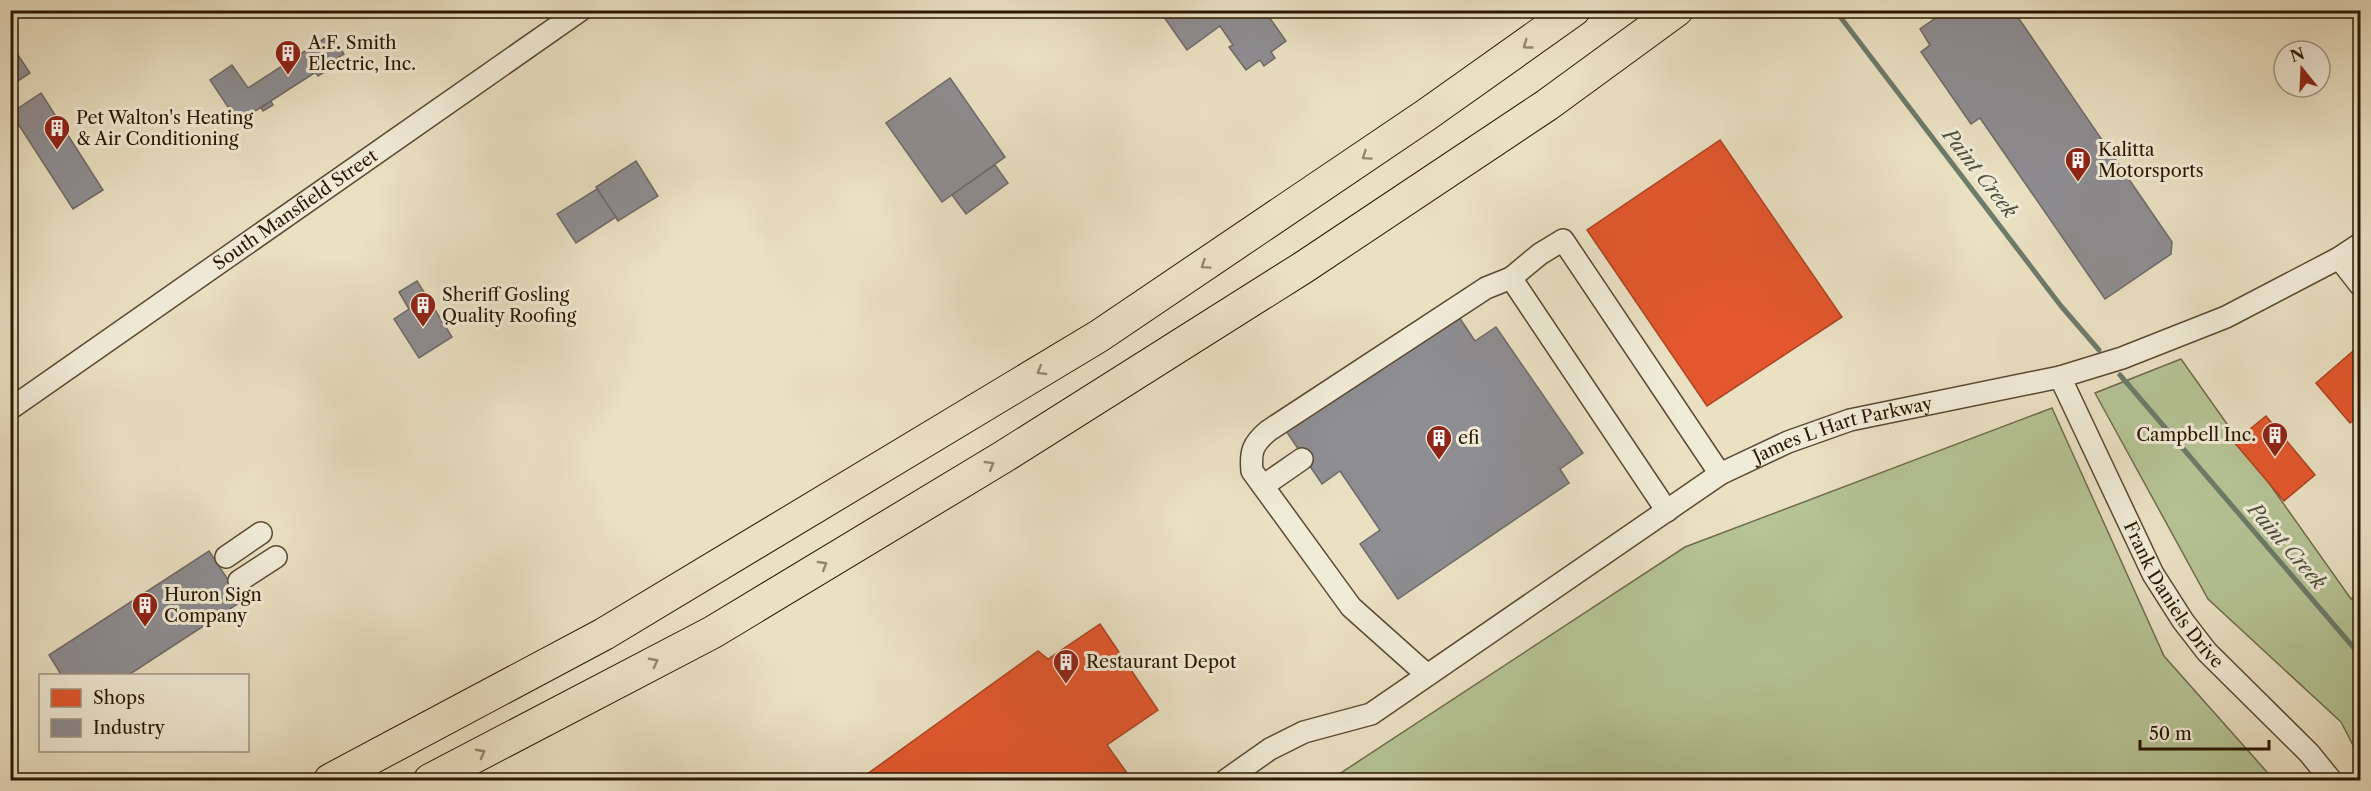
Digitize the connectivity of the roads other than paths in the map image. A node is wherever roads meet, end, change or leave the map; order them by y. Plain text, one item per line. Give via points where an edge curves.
1 (580, 10) edge
2 (1574, 10) edge
3 (1677, 10) edge
4 (2361, 244) edge
5 (2338, 258) junction
6 (1511, 278) junction
7 (2361, 285) edge
8 (2060, 377) junction
9 (10, 409) edge
10 (1302, 459) dead end
11 (1720, 474) junction
12 (1263, 486) junction
13 (1667, 510) junction
14 (261, 534) dead end
15 (226, 557) dead end
16 (276, 557) dead end
17 (239, 581) dead end
18 (1426, 674) junction
19 (330, 780) edge
20 (430, 780) edge
21 (1226, 780) edge
22 (2331, 780) edge

1 - 9 street, South Mansfield Street
2 -> 19 highway via 1100,336 604,634
20 -> 3 highway via 713,632 1003,458 1304,267 1547,105
4 - 5 street, James L Hart Parkway
5 - 7 street
5 - 8 street, James L Hart Parkway via 2226,317 2122,358
6 - 11 street via 1563,240
6 - 12 street via 1486,288 1254,442 1252,471
6 - 13 street
8 - 11 street, James L Hart Parkway via 1850,420 1788,442
8 - 22 street, Frank Daniels Drive via 2154,574 2183,621 2206,652 2309,753
10 - 12 street
11 - 13 street, James L Hart Parkway
12 - 18 street via 1351,607
13 - 18 street, James L Hart Parkway
14 - 15 street
16 - 17 street
18 - 21 street, James L Hart Parkway via 1371,714 1304,732 1270,749

